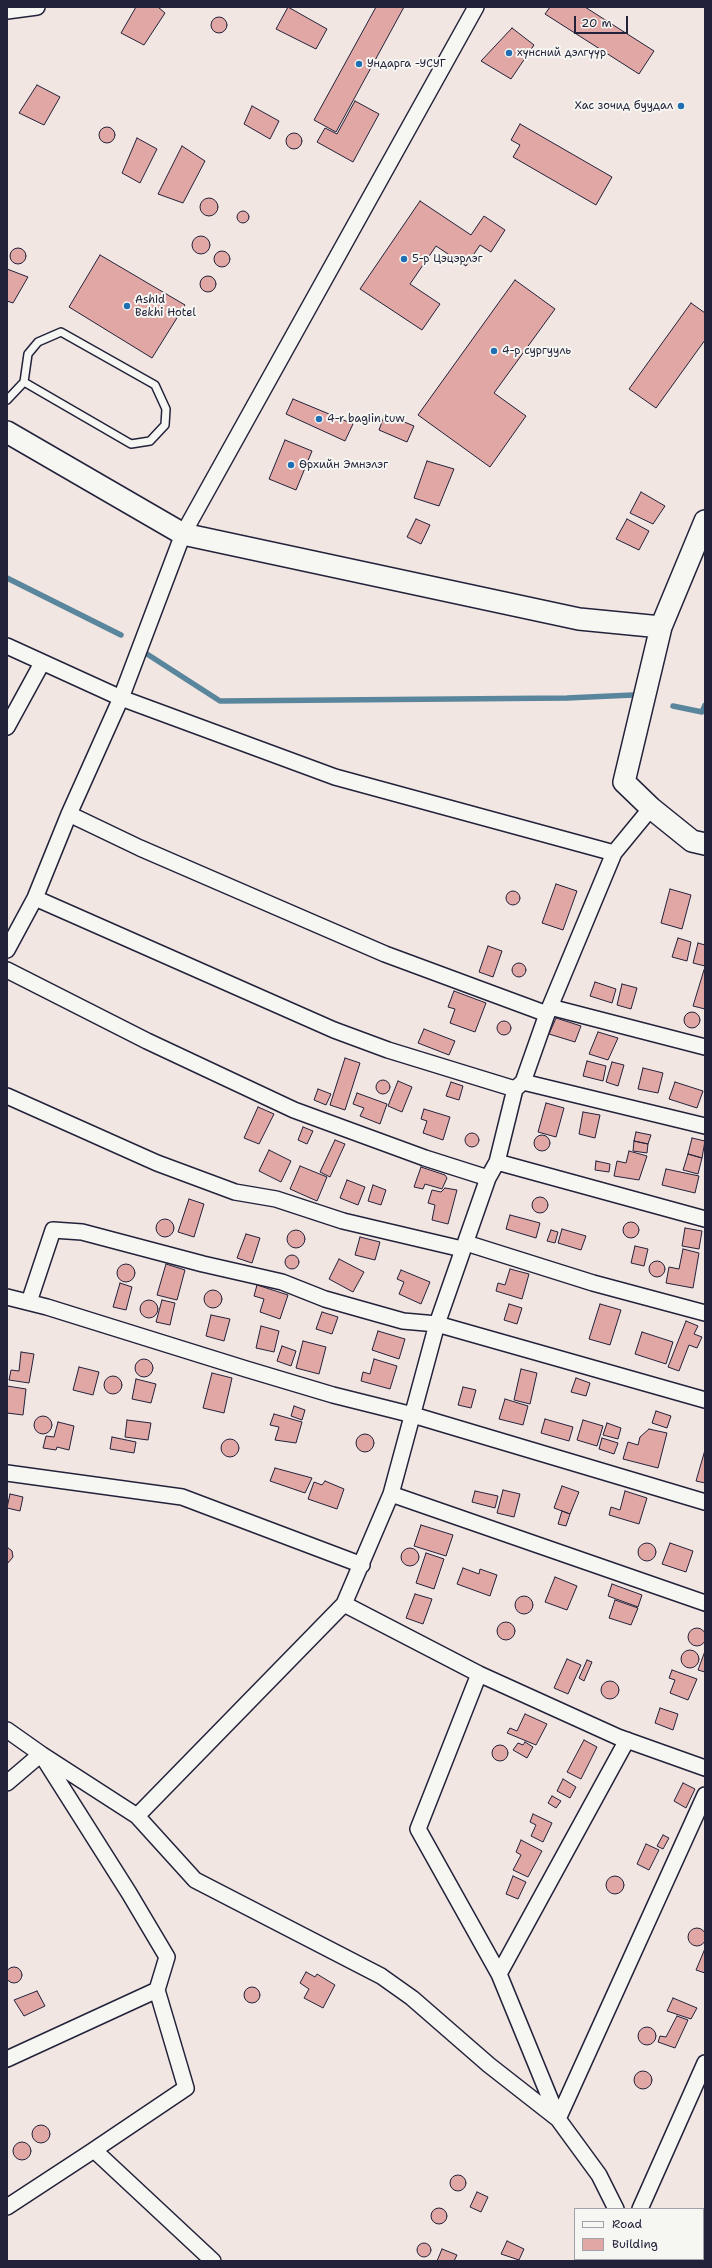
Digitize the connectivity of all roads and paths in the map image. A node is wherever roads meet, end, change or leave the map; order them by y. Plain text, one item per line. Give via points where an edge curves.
1 (36, 7) edge
2 (476, 7) edge
3 (7, 11) edge
4 (24, 382) junction
5 (7, 400) edge
6 (7, 432) edge
7 (705, 521) edge
8 (183, 534) junction
9 (661, 627) junction
10 (7, 646) edge
11 (42, 663) junction
12 (121, 698) junction
13 (7, 728) edge
14 (650, 808) junction
15 (68, 814) junction
16 (705, 844) edge
17 (614, 853) junction
18 (35, 898) junction
19 (7, 950) edge
20 (7, 970) edge
21 (549, 1010) junction
22 (705, 1047) edge
23 (519, 1086) junction
24 (7, 1096) edge
25 (705, 1126) edge
26 (497, 1162) junction
27 (488, 1178) junction
28 (705, 1219) edge
29 (464, 1246) junction
30 (7, 1297) edge
31 (29, 1302) junction
32 (705, 1313) edge
33 (437, 1324) junction
34 (705, 1400) edge
35 (413, 1415) junction
36 (7, 1473) edge
37 (391, 1494) junction
38 (705, 1502) edge
39 (362, 1565) junction
40 (705, 1603) edge
41 (344, 1604) junction
42 (479, 1674) junction
43 (7, 1730) edge
44 (627, 1740) junction
45 (41, 1754) junction
46 (705, 1768) edge
47 (7, 1783) edge
48 (705, 1795) edge
49 (137, 1816) junction
50 (499, 1974) junction
51 (157, 1990) junction
52 (7, 2059) edge
53 (705, 2063) edge
54 (699, 2094) edge
55 (558, 2119) junction
56 (94, 2150) junction
57 (7, 2207) edge
58 (616, 2208) edge
59 (641, 2208) edge
60 (213, 2261) edge

1 - 3 street
2 - 8 street
4 - 4 lane via 131,444 150,441 165,425 166,409 154,385 61,332 38,342 28,354
4 - 5 lane
6 - 8 street
7 - 9 street
8 - 9 street via 579,619
8 - 12 street
9 - 14 street via 624,782
10 - 11 street
11 - 12 street
11 - 13 street
12 - 15 street
12 - 17 street via 335,777
14 - 16 street via 692,841
14 - 17 street
15 - 18 street
15 - 21 street via 384,954
17 - 21 street
18 - 19 street
18 - 23 street via 334,1030 388,1050
20 - 27 street via 147,1041 294,1110
21 - 22 street
21 - 23 street
23 - 25 street
23 - 26 street
24 - 29 street via 157,1164 235,1192 276,1199 343,1221
26 - 27 street
26 - 28 street
27 - 29 street
29 - 32 street
29 - 33 street
30 - 31 street
31 - 33 street via 53,1230 82,1232 282,1282 326,1299 403,1321
31 - 35 street via 326,1393
33 - 34 street
33 - 35 street
35 - 37 street
35 - 38 street
36 - 39 street via 182,1497
37 - 39 street
37 - 40 street
39 - 41 street
41 - 42 street
41 - 49 street
42 - 44 street
42 - 50 street via 418,1829
43 - 45 street
44 - 46 street
44 - 50 street
45 - 47 street
45 - 49 street
45 - 51 street via 130,1893 167,1957
48 - 55 street
49 - 55 street via 195,1880 381,1976 412,1998 489,2065
50 - 55 street
51 - 52 street
51 - 56 street via 186,2088
53 - 54 street
54 - 59 street
55 - 58 street via 599,2175
56 - 57 street
56 - 60 street

